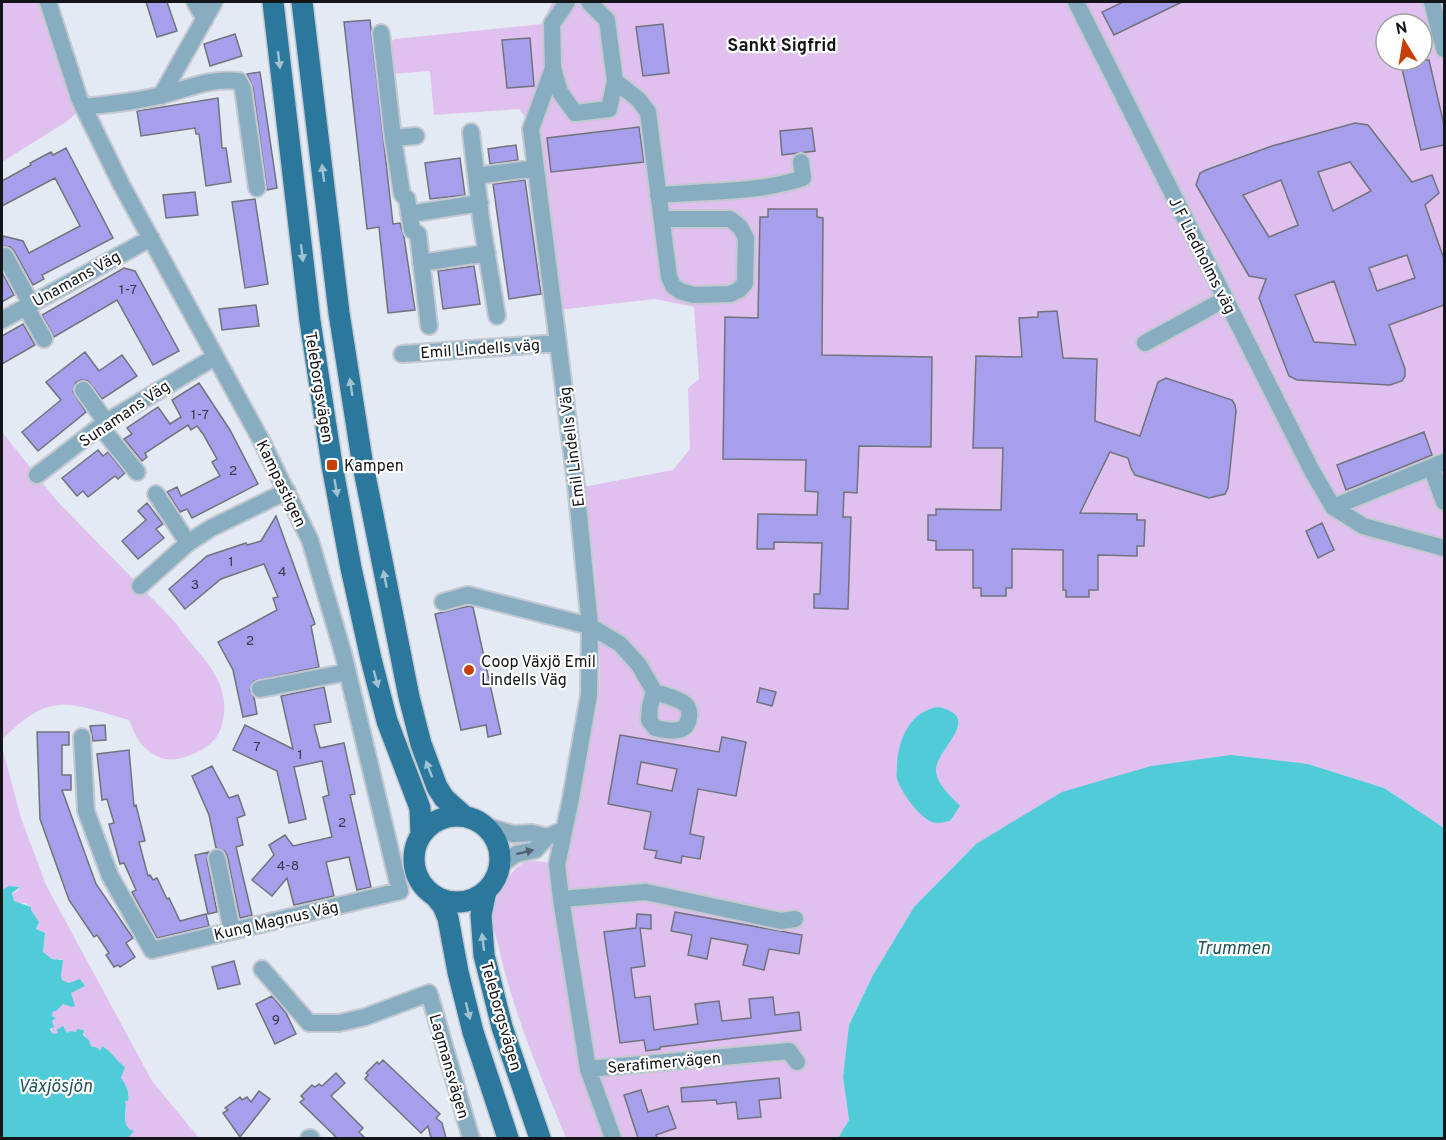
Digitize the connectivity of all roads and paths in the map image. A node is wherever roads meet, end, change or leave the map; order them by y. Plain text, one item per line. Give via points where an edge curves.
1 (48, 2) edge
2 (195, 2) edge
3 (214, 2) edge
4 (273, 2) edge
5 (302, 2) edge
6 (567, 2) edge
7 (589, 2) edge
8 (1076, 2) edge
9 (1432, 2) edge
10 (205, 19) junction
11 (381, 33) dead end
12 (1444, 49) edge
13 (553, 68) junction
14 (615, 81) junction
15 (161, 96) junction
16 (83, 107) junction
17 (471, 132) dead end
18 (416, 136) dead end
19 (393, 138) junction
20 (801, 162) dead end
21 (536, 168) junction
22 (476, 176) junction
23 (257, 188) dead end
24 (658, 195) junction
25 (480, 203) junction
26 (409, 214) junction
27 (662, 219) junction
28 (151, 238) junction
29 (487, 253) junction
30 (5, 256) dead end
31 (421, 263) junction
32 (1225, 299) junction
33 (28, 305) junction
34 (496, 316) dead end
35 (2, 320) edge
36 (429, 326) dead end
37 (44, 339) dead end
38 (558, 343) junction
39 (1145, 343) dead end
40 (402, 354) dead end
41 (215, 357) junction
42 (83, 390) dead end
43 (103, 424) junction
44 (1438, 464) edge
45 (137, 472) dead end
46 (37, 475) dead end
47 (287, 491) junction
48 (156, 494) dead end
49 (1444, 502) edge
50 (1333, 507) junction
51 (188, 543) junction
52 (1444, 548) edge
53 (140, 586) dead end
54 (443, 602) dead end
55 (590, 626) junction
56 (348, 672) junction
57 (260, 689) dead end
58 (654, 691) dead end
59 (82, 737) dead end
60 (463, 815) junction
61 (486, 826) junction
62 (563, 830) junction
63 (421, 834) junction
64 (547, 837) junction
65 (217, 858) dead end
66 (557, 864) joint
67 (500, 865) junction
68 (400, 891) joint
69 (486, 891) junction
70 (435, 896) junction
71 (561, 899) junction
72 (795, 919) dead end
73 (232, 931) junction
74 (262, 969) dead end
75 (797, 1062) dead end
76 (588, 1069) junction
77 (471, 1138) edge
78 (508, 1138) edge
79 (540, 1138) edge
80 (613, 1138) edge

1 - 16 street, Kampastigen
2 - 10 street
3 - 10 street
4 -> 63 main road, Teleborgsvägen via 310,321 332,465 371,659 387,721 420,808
60 -> 5 main road, Teleborgsvägen via 437,787 409,698 362,460 339,313
6 - 13 street, Emil Lindells Väg via 552,24
7 - 14 street, Emil Lindells Väg via 607,20
8 - 32 street, J F Liedholms väg
9 - 12 street
10 - 15 street
11 - 19 street
13 - 14 street, Emil Lindells Väg via 560,92 574,113 609,109
13 - 21 street, Emil Lindells Väg via 531,129
14 - 24 street via 648,112
15 - 16 street
15 - 23 street via 194,84 239,81
16 - 28 street, Kampastigen
17 - 22 street
18 - 19 street
19 - 26 street
20 - 24 street via 803,178 794,181
21 - 22 street
21 - 38 street, Emil Lindells Väg
22 - 25 street
24 - 27 street
25 - 26 street
25 - 29 street
26 - 31 street via 411,230 418,234
27 - 27 street via 673,286 694,295 740,290 745,283 746,238 740,227 730,219
28 - 33 street, Unamans Väg
28 - 41 street, Kampastigen
29 - 31 street
29 - 34 street
30 - 33 street
31 - 36 street
32 - 39 street
32 - 50 street, J F Liedholms väg
33 - 35 street, Unamans Väg
33 - 37 street
38 - 40 street, Emil Lindells väg
38 - 55 street, Emil Lindells Väg
41 - 43 street, Sunamans Väg
41 - 47 street, Kampastigen
42 - 43 street
43 - 45 street
43 - 46 street, Sunamans Väg
44 - 49 street
44 - 50 street
47 - 51 street
47 - 56 street, Kampastigen via 310,540
48 - 51 street
50 - 52 street, J F Liedholms väg via 1364,526
51 - 53 street
54 - 55 street via 468,595
55 - 58 street via 620,644 639,665
55 - 62 street, Emil Lindells Väg via 589,695
56 - 57 street
56 - 68 street, Kampastigen
59 - 73 street, Kung Magnus Väg via 86,811 110,876 152,950
60 - 61 main road
60 - 63 main road via 439,819
61 - 64 street via 513,834
61 - 67 main road via 498,843
62 - 64 street
62 - 66 street, Emil Lindells Väg
63 - 70 main road via 414,853 416,873
67 -> 64 street via 516,854 535,850
65 - 73 street
66 - 71 street, Serafimervägen
67 - 69 main road
68 - 73 street, Kung Magnus Väg
69 - 70 main road via 456,902
79 -> 69 main road, Teleborgsvägen via 502,1027 484,955 481,915
70 -> 78 main road, Teleborgsvägen via 448,918 473,1032
71 - 72 street via 646,892 781,921
71 - 76 street, Serafimervägen
74 - 77 street, Lagmansvägen via 309,1023 348,1021 429,993
75 - 76 street, Serafimervägen via 789,1051
76 - 80 street

